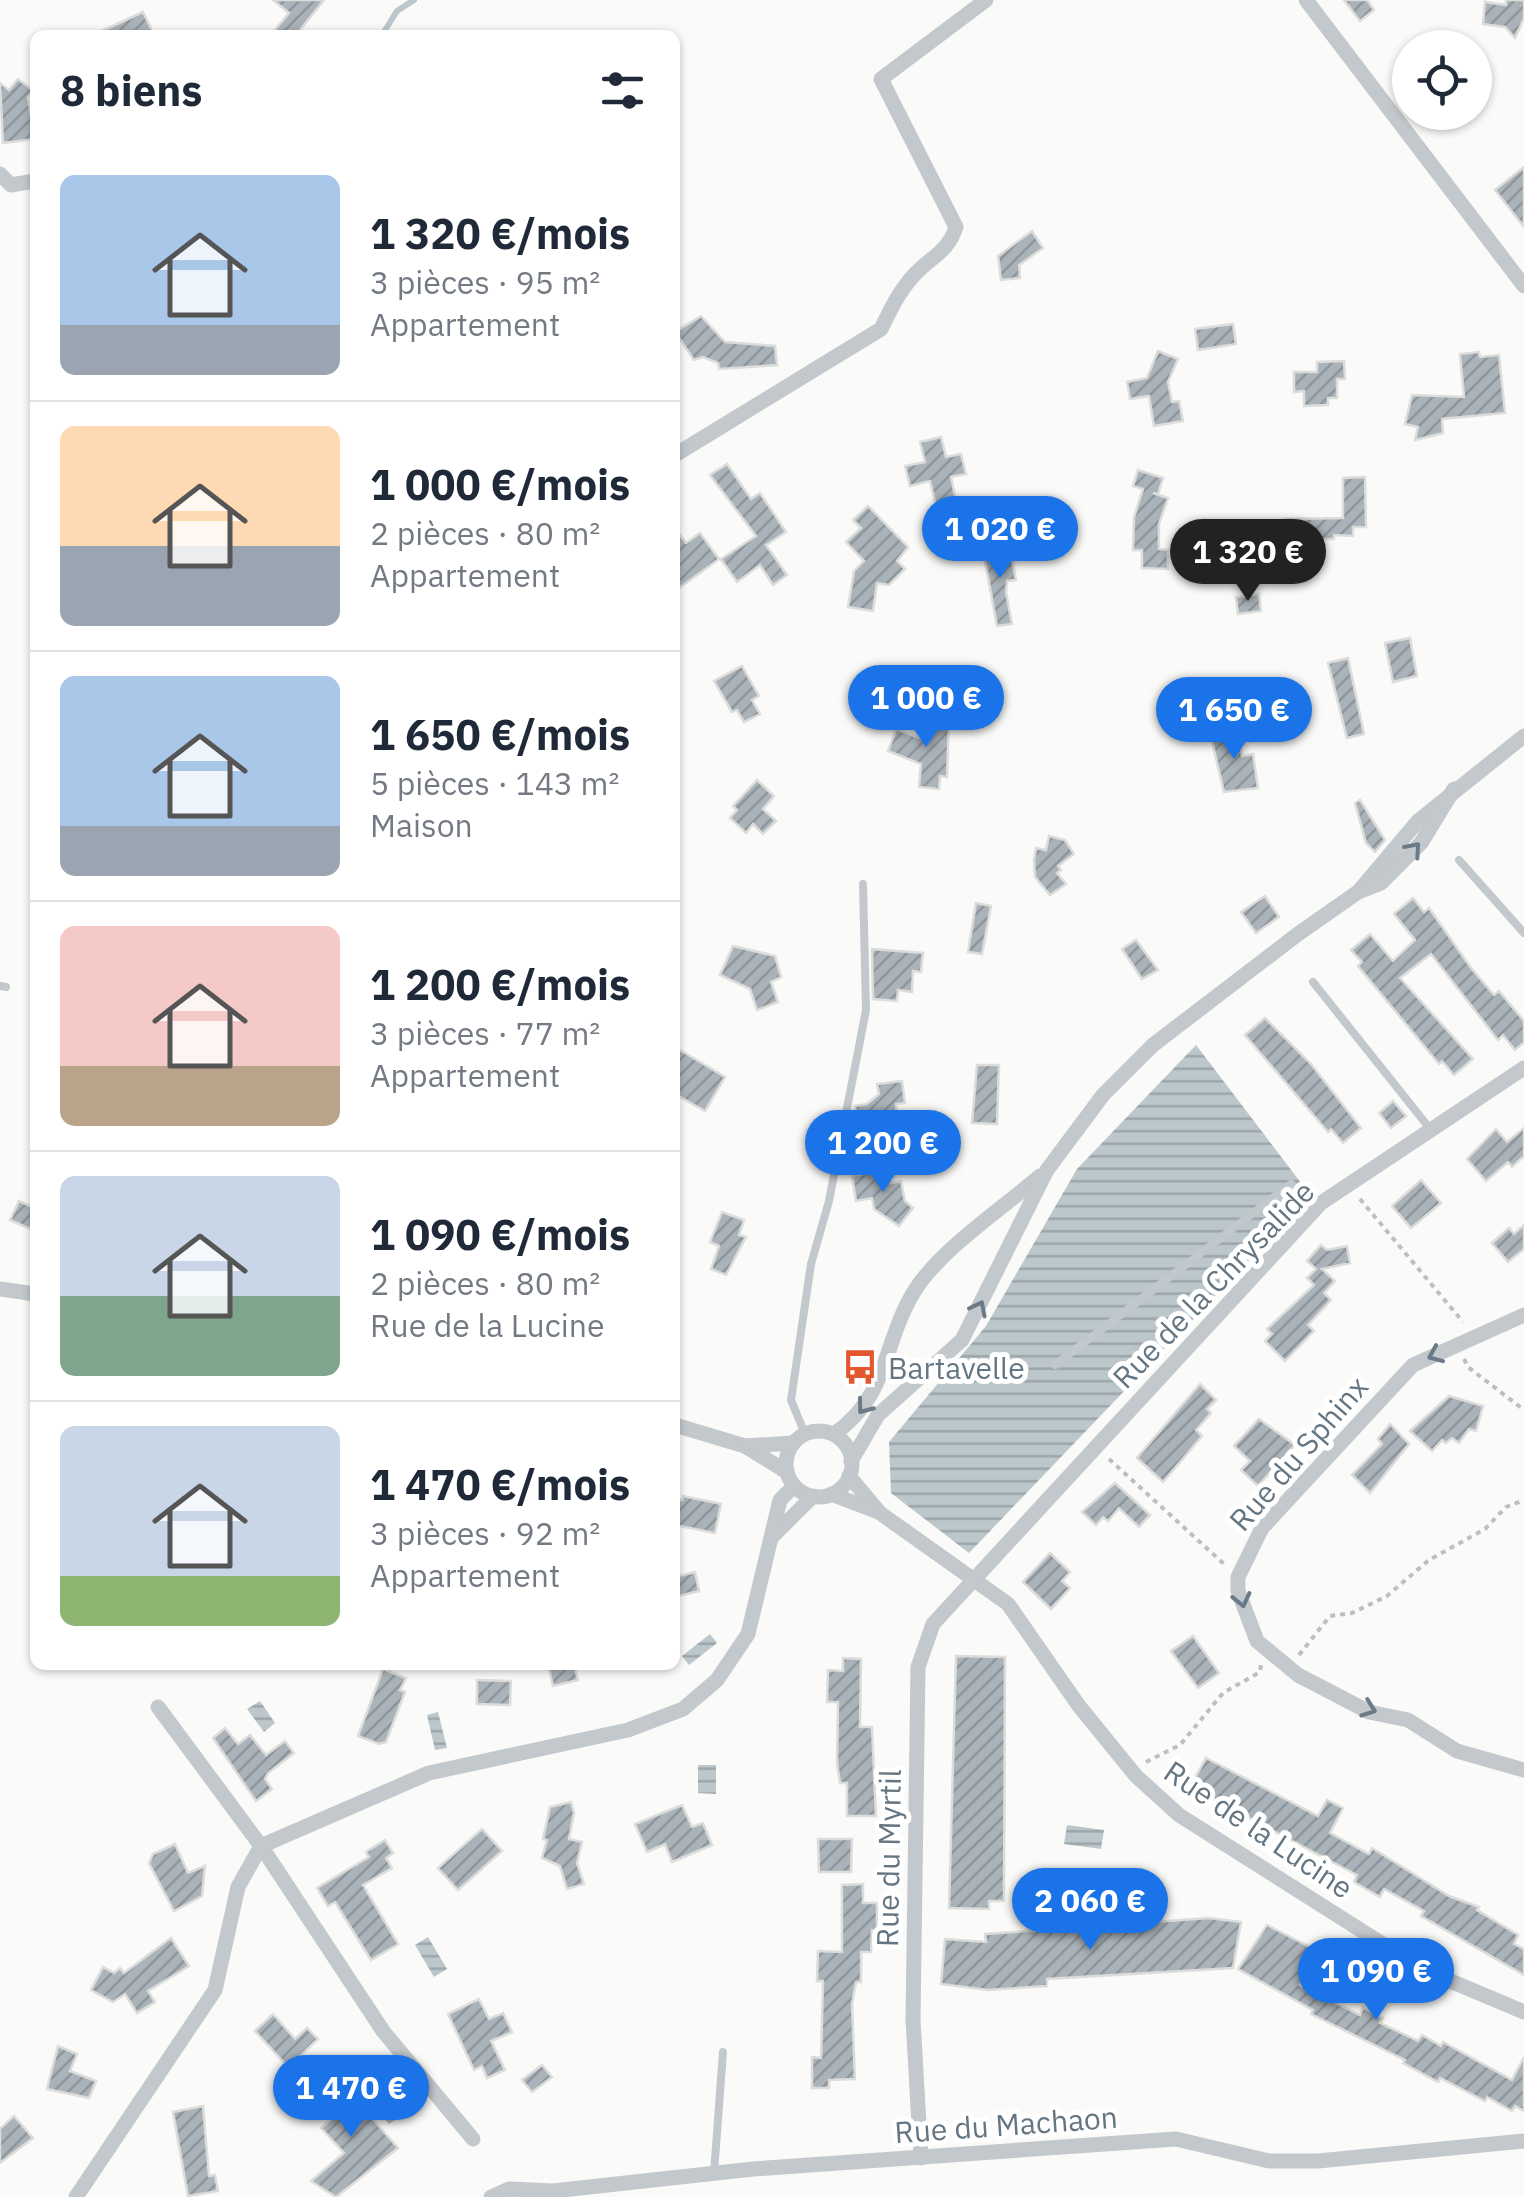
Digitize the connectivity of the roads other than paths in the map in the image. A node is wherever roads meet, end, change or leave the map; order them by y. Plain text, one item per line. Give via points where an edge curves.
1 (986, 0) edge
2 (1306, 0) edge
3 (0, 174) edge
4 (30, 183) edge
5 (1524, 286) edge
6 (680, 452) edge
7 (1524, 736) edge
8 (1459, 860) dead end
9 (863, 884) dead end
10 (1524, 933) edge
11 (1313, 982) dead end
12 (1524, 1068) edge
13 (1431, 1130) junction
14 (1047, 1170) junction
15 (1316, 1209) junction
16 (0, 1289) edge
17 (30, 1293) edge
18 (1524, 1314) edge
19 (1055, 1365) dead end
20 (680, 1426) edge
21 (834, 1434) junction
22 (799, 1438) junction
23 (745, 1446) junction
24 (850, 1469) junction
25 (791, 1479) junction
26 (831, 1494) junction
27 (814, 1496) junction
28 (880, 1513) junction
29 (770, 1540) junction
30 (975, 1577) junction
31 (158, 1707) dead end
32 (1524, 1770) edge
33 (260, 1846) junction
34 (1524, 2012) edge
35 (723, 2052) dead end
36 (473, 2139) dead end
37 (1524, 2141) edge
38 (921, 2158) junction
39 (714, 2173) junction
40 (76, 2197) edge
41 (491, 2197) edge

1 - 6 street via 882,79 956,227 949,248 897,296 881,330
2 - 5 street
3 - 4 street via 12,185
7 - 14 street via 1418,821 1358,892 1153,1045 1102,1095
8 - 10 lane
9 - 22 lane via 866,1010 830,1202 811,1264 791,1400
11 - 13 lane
12 - 13 street, Rue de la Chrysalide
13 - 15 street, Rue de la Chrysalide
14 -> 21 street via 929,1271 905,1310 871,1400
24 -> 14 street via 878,1415 962,1340
15 - 19 lane via 1291,1184
15 - 30 street, Rue de la Chrysalide
16 - 17 street
18 -> 32 street, Rue du Sphinx via 1413,1365 1262,1528 1238,1578 1257,1641 1298,1674 1370,1712 1408,1720 1457,1751
20 - 23 street
21 - 22 street
21 - 24 street via 849,1450
22 - 23 street
22 - 25 street
23 - 25 street
24 - 26 street
24 - 28 street, Rue de la Lucine
25 - 27 street
25 - 29 street
26 - 27 street
26 - 28 street, Rue de la Lucine
27 - 29 street
28 - 30 street, Rue de la Lucine
29 - 33 street via 748,1634 717,1680 683,1710 628,1730 429,1773
30 - 34 street, Rue de la Lucine via 1008,1604 1136,1776 1179,1814 1422,1969
30 - 38 street, Rue du Myrtil via 934,1624 918,1667 913,2020
31 - 33 street
33 - 36 street via 383,2032
33 - 40 street via 238,1887 215,1990
35 - 39 lane
37 - 38 street, Rue du Machaon via 1318,2161 1269,2161 1176,2139
38 - 39 street, Rue du Machaon
39 - 41 street, Rue du Machaon via 553,2191 509,2189

